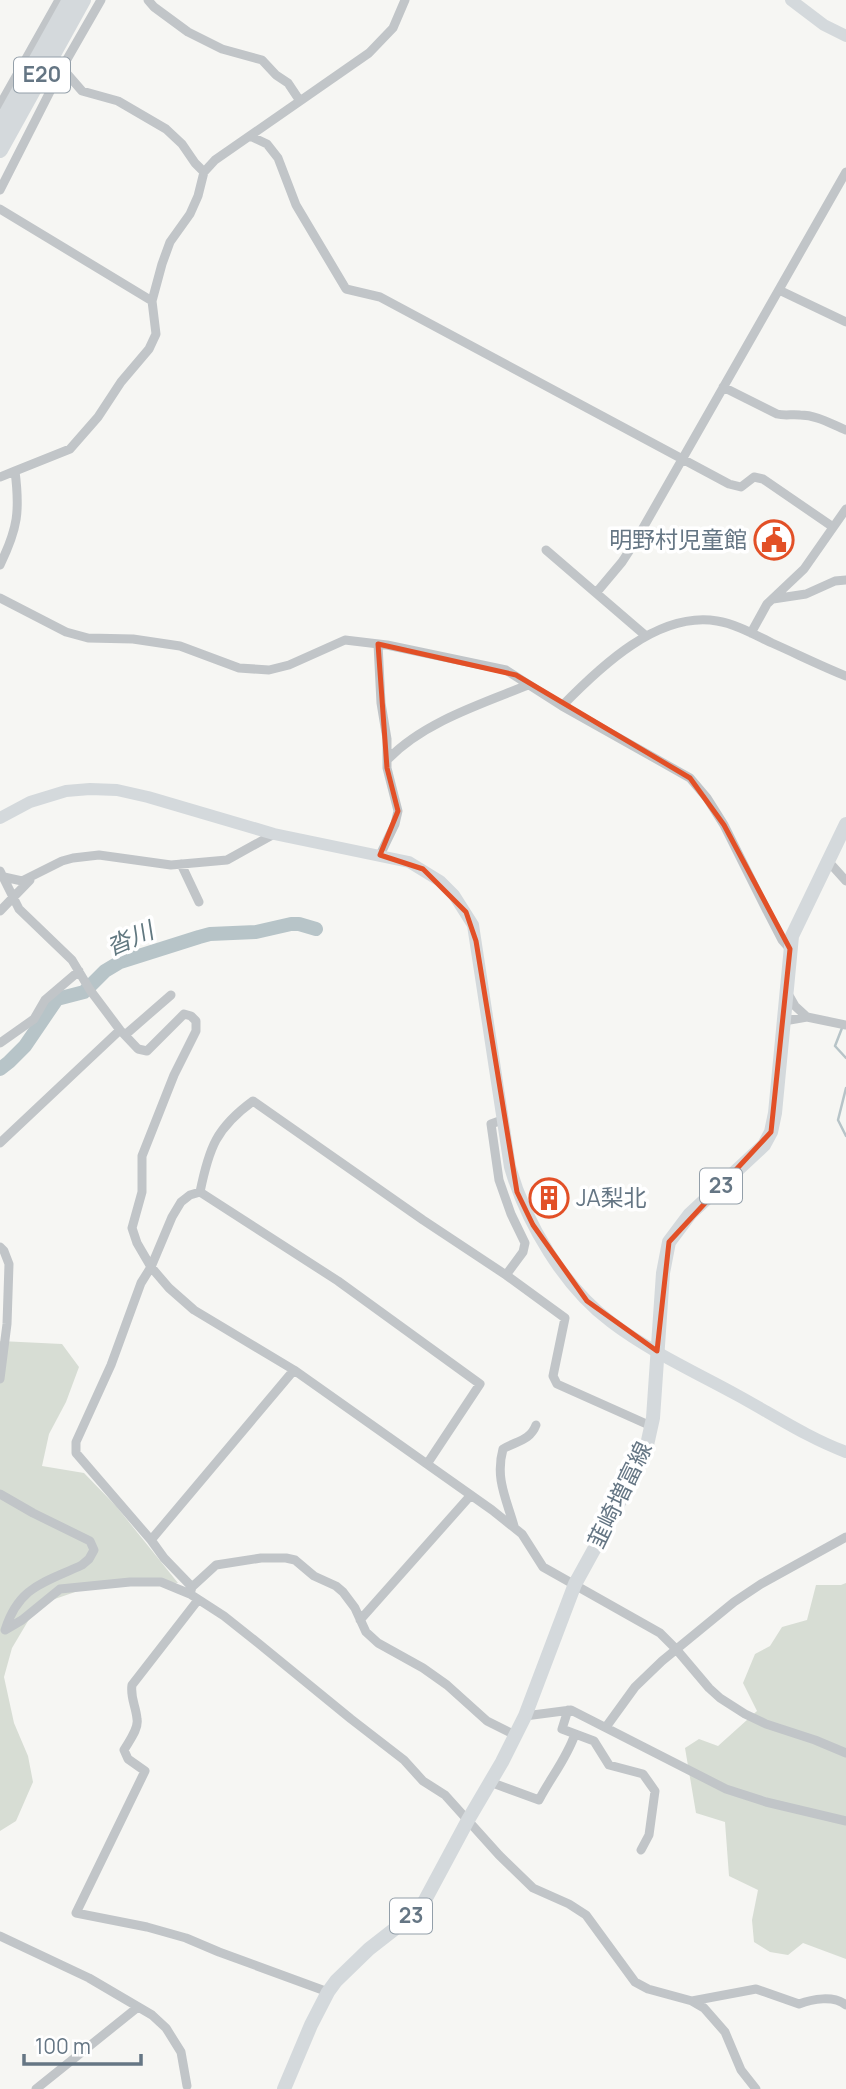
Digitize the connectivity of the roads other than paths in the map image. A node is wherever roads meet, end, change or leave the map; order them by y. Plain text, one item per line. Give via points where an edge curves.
1 (59, 0) edge
2 (70, 0) edge
3 (83, 0) edge
4 (101, 0) edge
5 (148, 0) edge
6 (405, 0) edge
7 (791, 0) edge
8 (846, 36) edge
9 (62, 68) junction
10 (300, 101) junction
11 (0, 105) edge
12 (0, 126) edge
13 (250, 136) junction
14 (0, 150) edge
15 (204, 172) junction
16 (846, 172) edge
17 (0, 190) edge
18 (0, 209) edge
19 (779, 290) junction
20 (152, 301) junction
21 (846, 322) edge
22 (723, 387) junction
23 (846, 430) edge
24 (682, 459) junction
25 (15, 471) junction
26 (0, 477) edge
27 (846, 509) edge
28 (833, 527) junction
29 (546, 550) dead end
30 (0, 565) edge
31 (846, 580) edge
32 (596, 593) junction
33 (0, 598) edge
34 (773, 598) junction
35 (751, 633) junction
36 (646, 636) junction
37 (378, 644) junction
38 (846, 676) edge
39 (528, 685) junction
40 (562, 706) junction
41 (388, 760) junction
42 (0, 818) edge
43 (846, 824) edge
44 (274, 834) junction
45 (380, 855) junction
46 (828, 861) junction
47 (181, 864) junction
48 (2, 874) edge
49 (34, 876) junction
50 (846, 881) edge
51 (13, 897) junction
52 (198, 902) dead end
53 (0, 911) edge
54 (790, 949) junction
55 (79, 971) junction
56 (787, 992) junction
57 (172, 995) dead end
58 (807, 1017) junction
59 (784, 1021) junction
60 (846, 1025) edge
61 (122, 1032) junction
62 (0, 1043) edge
63 (502, 1120) junction
64 (0, 1143) edge
65 (200, 1192) junction
66 (0, 1247) edge
67 (151, 1267) junction
68 (506, 1275) junction
69 (657, 1351) junction
70 (293, 1370) junction
71 (0, 1379) edge
72 (536, 1425) dead end
73 (651, 1426) junction
74 (846, 1452) edge
75 (427, 1464) junction
76 (0, 1494) edge
77 (471, 1495) junction
78 (514, 1526) junction
79 (846, 1537) edge
80 (152, 1540) junction
81 (575, 1584) junction
82 (193, 1594) junction
83 (360, 1620) junction
84 (676, 1649) junction
85 (568, 1710) junction
86 (525, 1716) junction
87 (606, 1727) junction
88 (575, 1734) junction
89 (516, 1735) junction
90 (846, 1753) edge
91 (490, 1782) junction
92 (468, 1820) junction
93 (846, 1821) edge
94 (641, 1850) dead end
95 (0, 1936) edge
96 (328, 1992) junction
97 (692, 2001) junction
98 (846, 2005) edge
99 (138, 2007) junction
100 (187, 2086) dead end
101 (36, 2089) edge
102 (284, 2089) edge
103 (756, 2089) edge

1 - 11 street
2 - 12 highway, E20
3 - 14 highway, E20
4 - 9 street
5 - 10 street via 188,32 222,49 262,60
6 - 10 street via 385,37
7 - 8 street
9 - 15 street via 82,92 118,101 166,129
9 - 17 street
10 - 13 street
13 - 15 street
13 - 24 street via 267,144 278,158 296,205 346,289 380,297
15 - 20 street via 194,205 170,242
16 - 19 street
18 - 20 street
19 - 21 street
19 - 22 street
20 - 25 street via 156,334 98,417 70,449
22 - 23 street via 777,414 817,417
22 - 24 street
24 - 28 street via 736,487 754,477 763,479
24 - 32 street via 629,552
25 - 26 street
25 - 30 street via 16,524
27 - 28 street
28 - 34 street via 804,569
29 - 32 street
31 - 34 street via 806,594
32 - 36 street
33 - 37 street via 66,632 180,646 239,668 269,670 289,665 345,640
34 - 35 street
35 - 36 street via 706,620
35 - 38 street
36 - 40 street via 600,669
37 - 39 street via 506,670
37 - 41 street
39 - 40 street
39 - 41 street via 416,736
40 - 54 street via 690,778 724,825
41 - 45 street via 388,779 398,811
42 - 44 street via 66,790 117,790
43 - 46 main road, 韮崎増富線 / 23
44 - 45 street
44 - 47 street via 227,860
45 - 63 street via 409,862 440,881 473,925
46 - 50 street
46 - 54 main road, 韮崎増富線 / 23
47 - 49 street via 99,855 73,858
47 - 52 street
48 - 49 street via 15,881
48 - 51 street
49 - 51 street
51 - 53 street
51 - 55 street via 19,909
54 - 56 main road, 韮崎増富線 / 23
55 - 61 street
55 - 62 street via 45,1000 33,1020
56 - 58 street
56 - 59 main road, 韮崎増富線 / 23
57 - 61 street
58 - 59 street
58 - 60 street
59 - 69 main road, 韮崎増富線 / 23 via 771,1132 764,1145 690,1214 669,1242
61 - 64 street
61 - 67 street via 138,1049 147,1051 184,1014 197,1026 142,1156 142,1192 132,1228
63 - 68 street via 491,1124 495,1159 525,1243
63 - 69 street via 517,1192 555,1260 599,1312
65 - 67 street via 181,1202
65 - 68 street via 216,1138 253,1101
65 - 75 street via 338,1281 480,1384
66 - 71 street via 9,1273
67 - 70 street via 194,1310
67 - 80 street via 76,1443 76,1453
68 - 73 street via 565,1318 553,1376 557,1384
69 - 73 main road, 韮崎増富線 / 23
69 - 74 street
70 - 75 street
70 - 80 street
72 - 78 street via 523,1441 503,1449 500,1458 502,1487
73 - 81 main road, 韮崎増富線 / 23 via 633,1477
75 - 77 street
76 - 82 street via 90,1541 94,1550 82,1565 20,1598 5,1630 60,1589 161,1582
77 - 78 street
77 - 83 street
78 - 81 street via 543,1567
79 - 84 street via 761,1584
80 - 82 street
81 - 84 street via 653,1629
81 - 86 main road, 韮崎増富線 / 23
82 - 83 street via 216,1565 286,1558 336,1586
82 - 92 street via 404,1760
82 - 96 street via 132,1685 137,1726 124,1750 128,1759 145,1771 76,1913 186,1938
83 - 89 street via 378,1643 447,1685 487,1721
84 - 87 street via 635,1687
84 - 90 street via 709,1688 745,1714
85 - 86 street
85 - 87 street
85 - 88 street via 562,1729
86 - 89 main road, 韮崎増富線 / 23
87 - 93 street via 726,1789
88 - 91 street via 539,1800
88 - 94 street via 594,1741 609,1765 643,1774 655,1791 649,1835
89 - 91 main road, 韮崎増富線 / 23
91 - 92 main road, 韮崎増富線 / 23
92 - 96 main road, 韮崎増富線 / 23 via 424,1902
92 - 97 street via 533,1888 586,1915 635,1982
95 - 99 street
96 - 102 main road, 韮崎増富線 / 23
97 - 98 street via 756,1989 799,2004 813,1998
97 - 103 street via 725,2032 741,2070
99 - 100 street via 176,2041
99 - 101 street

